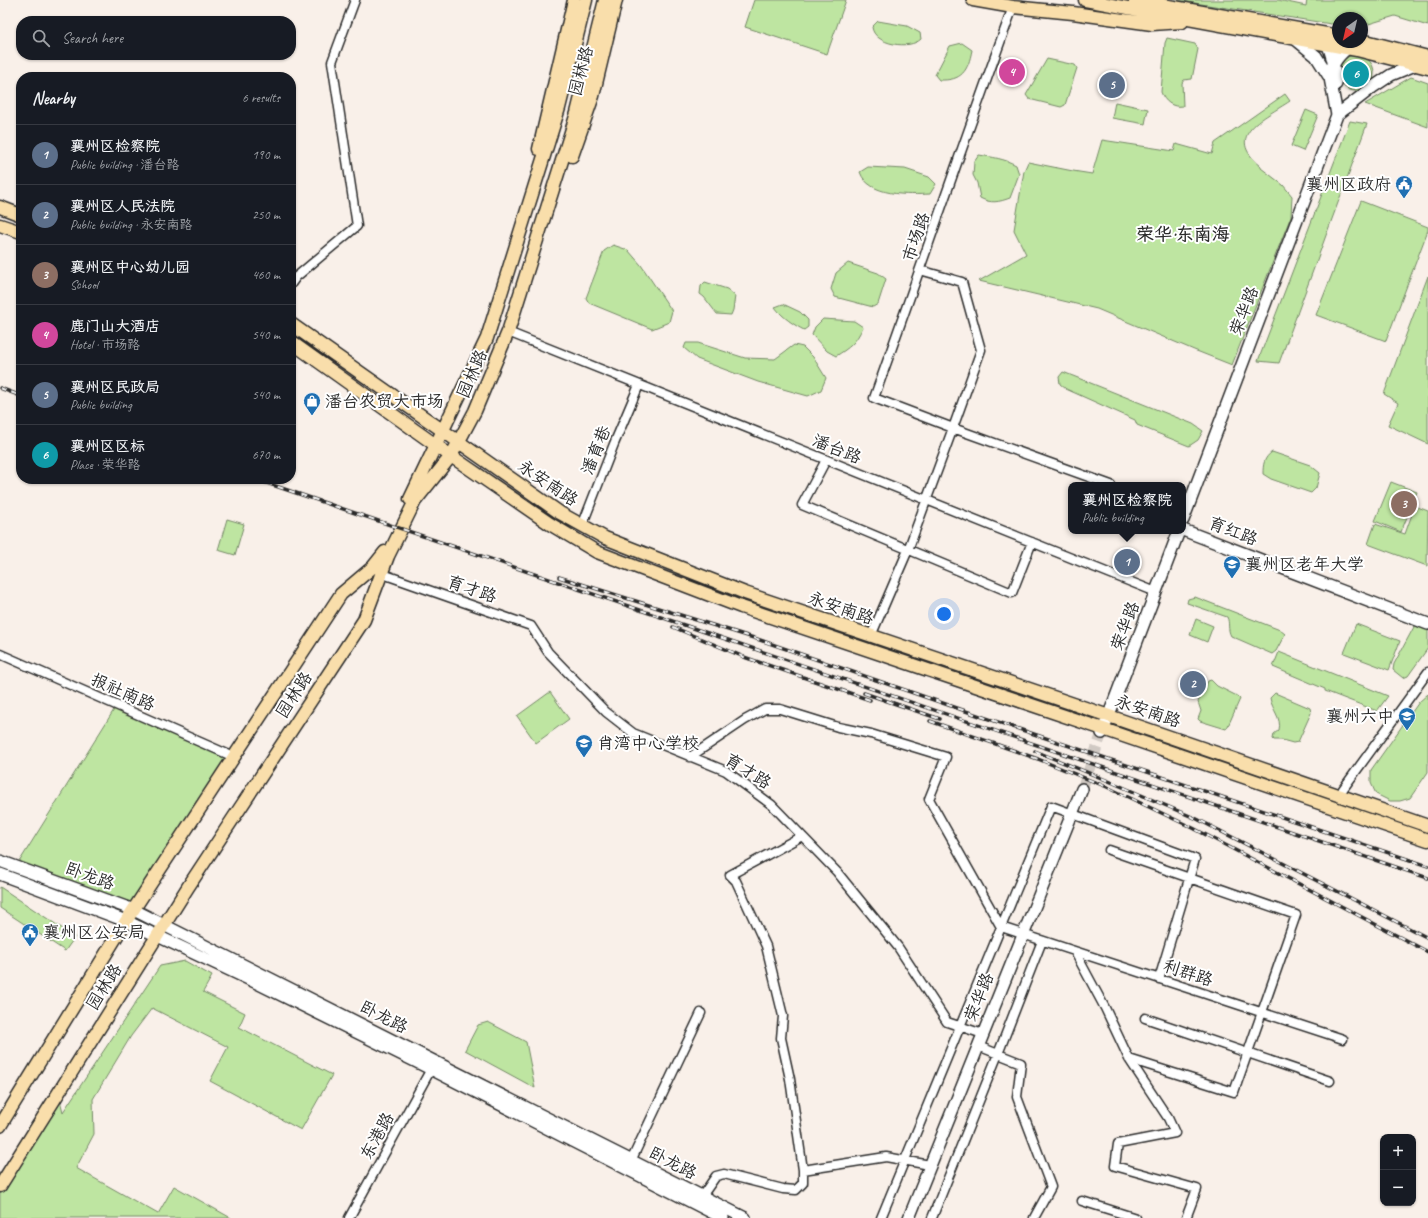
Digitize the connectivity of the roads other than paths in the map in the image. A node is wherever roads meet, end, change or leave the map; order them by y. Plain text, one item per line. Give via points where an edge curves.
1 (355, 0) edge
2 (574, 0) edge
3 (586, 0) edge
4 (605, 0) edge
5 (616, 0) edge
6 (973, 0) edge
7 (1026, 0) edge
8 (1085, 0) edge
9 (1135, 0) edge
10 (1013, 7) junction
11 (1123, 7) junction
12 (1203, 21) junction
13 (1321, 33) junction
14 (1332, 35) edge
15 (1294, 38) junction
16 (1368, 42) edge
17 (1328, 44) junction
18 (1332, 44) edge
19 (1349, 48) edge
20 (1361, 48) edge
21 (1428, 57) edge
22 (1334, 65) junction
23 (1415, 65) junction
24 (1428, 68) edge
25 (1330, 78) junction
26 (1337, 115) junction
27 (535, 184) junction
28 (552, 192) junction
29 (0, 208) edge
30 (16, 213) edge
31 (0, 225) edge
32 (16, 230) edge
33 (920, 270) junction
34 (296, 278) edge
35 (296, 327) edge
36 (508, 332) junction
37 (296, 346) edge
38 (639, 385) junction
39 (953, 428) junction
40 (444, 431) junction
41 (458, 442) junction
42 (436, 445) junction
43 (450, 456) junction
44 (826, 460) junction
45 (1103, 482) edge
46 (927, 500) junction
47 (1186, 512) edge
48 (582, 526) junction
49 (1186, 531) edge
50 (1178, 534) edge
51 (1032, 542) junction
52 (908, 550) junction
53 (380, 574) junction
54 (1156, 592) junction
55 (1428, 624) edge
56 (871, 636) junction
57 (0, 654) edge
58 (1428, 672) edge
59 (1108, 716) junction
60 (1103, 731) junction
61 (234, 757) junction
62 (690, 757) junction
63 (1082, 789) tunnel mouth
64 (1343, 789) dead end
65 (1072, 814) junction
66 (1428, 826) edge
67 (802, 836) junction
68 (1428, 840) edge
69 (1109, 850) dead end
70 (0, 861) edge
71 (0, 874) edge
72 (1190, 878) junction
73 (134, 910) junction
74 (126, 921) junction
75 (164, 925) junction
76 (1001, 927) junction
77 (1023, 935) junction
78 (157, 936) junction
79 (1042, 941) junction
80 (1075, 952) junction
81 (1159, 979) junction
82 (1262, 1012) junction
83 (702, 1013) dead end
84 (1145, 1018) dead end
85 (961, 1027) junction
86 (983, 1034) junction
87 (1343, 1039) dead end
88 (978, 1046) junction
89 (1247, 1053) junction
90 (998, 1054) junction
91 (1129, 1059) junction
92 (431, 1069) junction
93 (1330, 1081) dead end
94 (0, 1126) edge
95 (904, 1160) junction
96 (631, 1161) junction
97 (930, 1165) junction
98 (803, 1170) junction
99 (0, 1186) edge
100 (702, 1196) junction
101 (1082, 1201) dead end
102 (349, 1218) edge
103 (723, 1218) edge
104 (745, 1218) edge
105 (881, 1218) edge
106 (908, 1218) edge
107 (932, 1218) edge
108 (1034, 1218) edge
109 (1136, 1218) edge
110 (1186, 1218) edge

1 - 34 street via 332,62 356,226
2 - 27 main road, 园林路 via 534,173
3 - 27 main road, 园林路 via 560,108
4 - 28 main road, 园林路 via 577,113
5 - 28 main road, 园林路 via 593,96 569,164
6 - 10 main road
7 - 11 main road via 1060,5
8 - 11 main road
9 - 13 main road
10 - 12 main road via 1152,24
10 - 33 street, 市场路
11 - 12 main road
12 - 15 main road
13 - 14 main road
13 - 17 main road
15 - 17 main road
15 - 25 main road via 1316,56
16 - 21 main road
17 - 18 main road
17 - 22 main road
19 - 22 main road
20 - 23 main road
22 - 25 main road
22 - 26 main road
23 - 24 main road
23 - 26 main road via 1391,75
25 - 26 main road
26 - 47 main road, 荣华路
27 - 40 main road, 园林路 via 487,338
28 - 36 main road, 园林路
29 - 30 main road
31 - 32 main road
33 - 39 street via 962,282 981,350
33 - 39 street, 市场路 via 874,398
35 - 40 main road, 永安南路
36 - 38 street, 潘台路
36 - 41 main road, 园林路 via 475,411
37 - 42 main road, 永安南路
38 - 44 street, 潘台路
38 - 48 street, 潘育巷
39 - 45 street
39 - 46 street
40 - 41 main road, 永安南路
40 - 42 main road, 园林路
41 - 43 main road, 园林路
41 - 48 main road, 永安南路
42 - 43 main road, 永安南路
42 - 61 main road, 园林路 via 384,554 342,594
43 - 53 main road, 园林路 via 415,501
43 - 60 main road, 永安南路 via 550,524 597,552 741,608
44 - 46 street, 潘台路
44 - 52 street via 802,505
46 - 51 street, 潘台路
46 - 52 street
48 - 56 main road, 永安南路 via 604,538 745,593
49 - 55 main road, 育红路
50 - 54 main road, 荣华路
51 - 52 street via 1012,593
51 - 54 street, 潘台路
52 - 56 street
53 - 62 street, 育才路 via 531,626 548,652 606,712 633,733
53 - 75 main road, 园林路 via 364,620
54 - 59 main road, 荣华路
56 - 59 main road, 永安南路
57 - 61 street, 报社南路
58 - 64 street
59 - 60 main road, 荣华路
59 - 66 main road, 永安南路
60 - 68 main road, 永安南路
61 - 73 main road, 园林路
62 - 67 street, 育才路 via 726,771 772,804
62 - 76 street via 765,709 780,709 946,757 929,799
63 - 65 main road, 荣华路
65 - 72 street via 1196,859
65 - 76 street via 1052,806
65 - 77 main road, 荣华路
67 - 85 street, 育才路 via 838,872 898,947 947,1022
67 - 98 street via 730,875 736,881 766,946 782,1008 781,1038 790,1078
69 - 72 street
70 - 73 main road, 卧龙路
71 - 74 main road, 卧龙路
72 - 81 street
72 - 82 street via 1296,915
73 - 74 main road, 园林路
73 - 75 main road, 卧龙路
74 - 78 main road, 卧龙路
74 - 94 main road, 园林路
75 - 78 main road, 园林路
75 - 96 main road, 卧龙路
76 - 77 street, 利群路
76 - 85 street
77 - 79 street, 利群路
77 - 86 main road, 荣华路
78 - 92 main road, 卧龙路 via 306,1006
78 - 99 main road, 园林路
79 - 80 street, 利群路
79 - 90 street
80 - 81 street, 利群路
80 - 91 street
81 - 82 street, 利群路
82 - 87 street, 利群路
82 - 89 street
83 - 96 street
84 - 89 street
85 - 86 street, 育才路
85 - 95 street
86 - 88 main road, 荣华路
88 - 90 street
88 - 97 main road, 荣华路
89 - 91 street via 1234,1092
89 - 93 street
90 - 107 street
90 - 108 street via 1022,1063 1017,1097 1051,1187
91 - 110 street via 1176,1134 1118,1144 1115,1166 1197,1189
92 - 102 street, 东港路
92 - 103 main road, 卧龙路
95 - 97 street
95 - 98 street via 886,1157
95 - 105 street
96 - 100 main road, 卧龙路
97 - 106 main road, 荣华路
98 - 100 street via 802,1183 796,1190 783,1190 724,1174 716,1176
100 - 104 main road, 卧龙路
101 - 109 street

